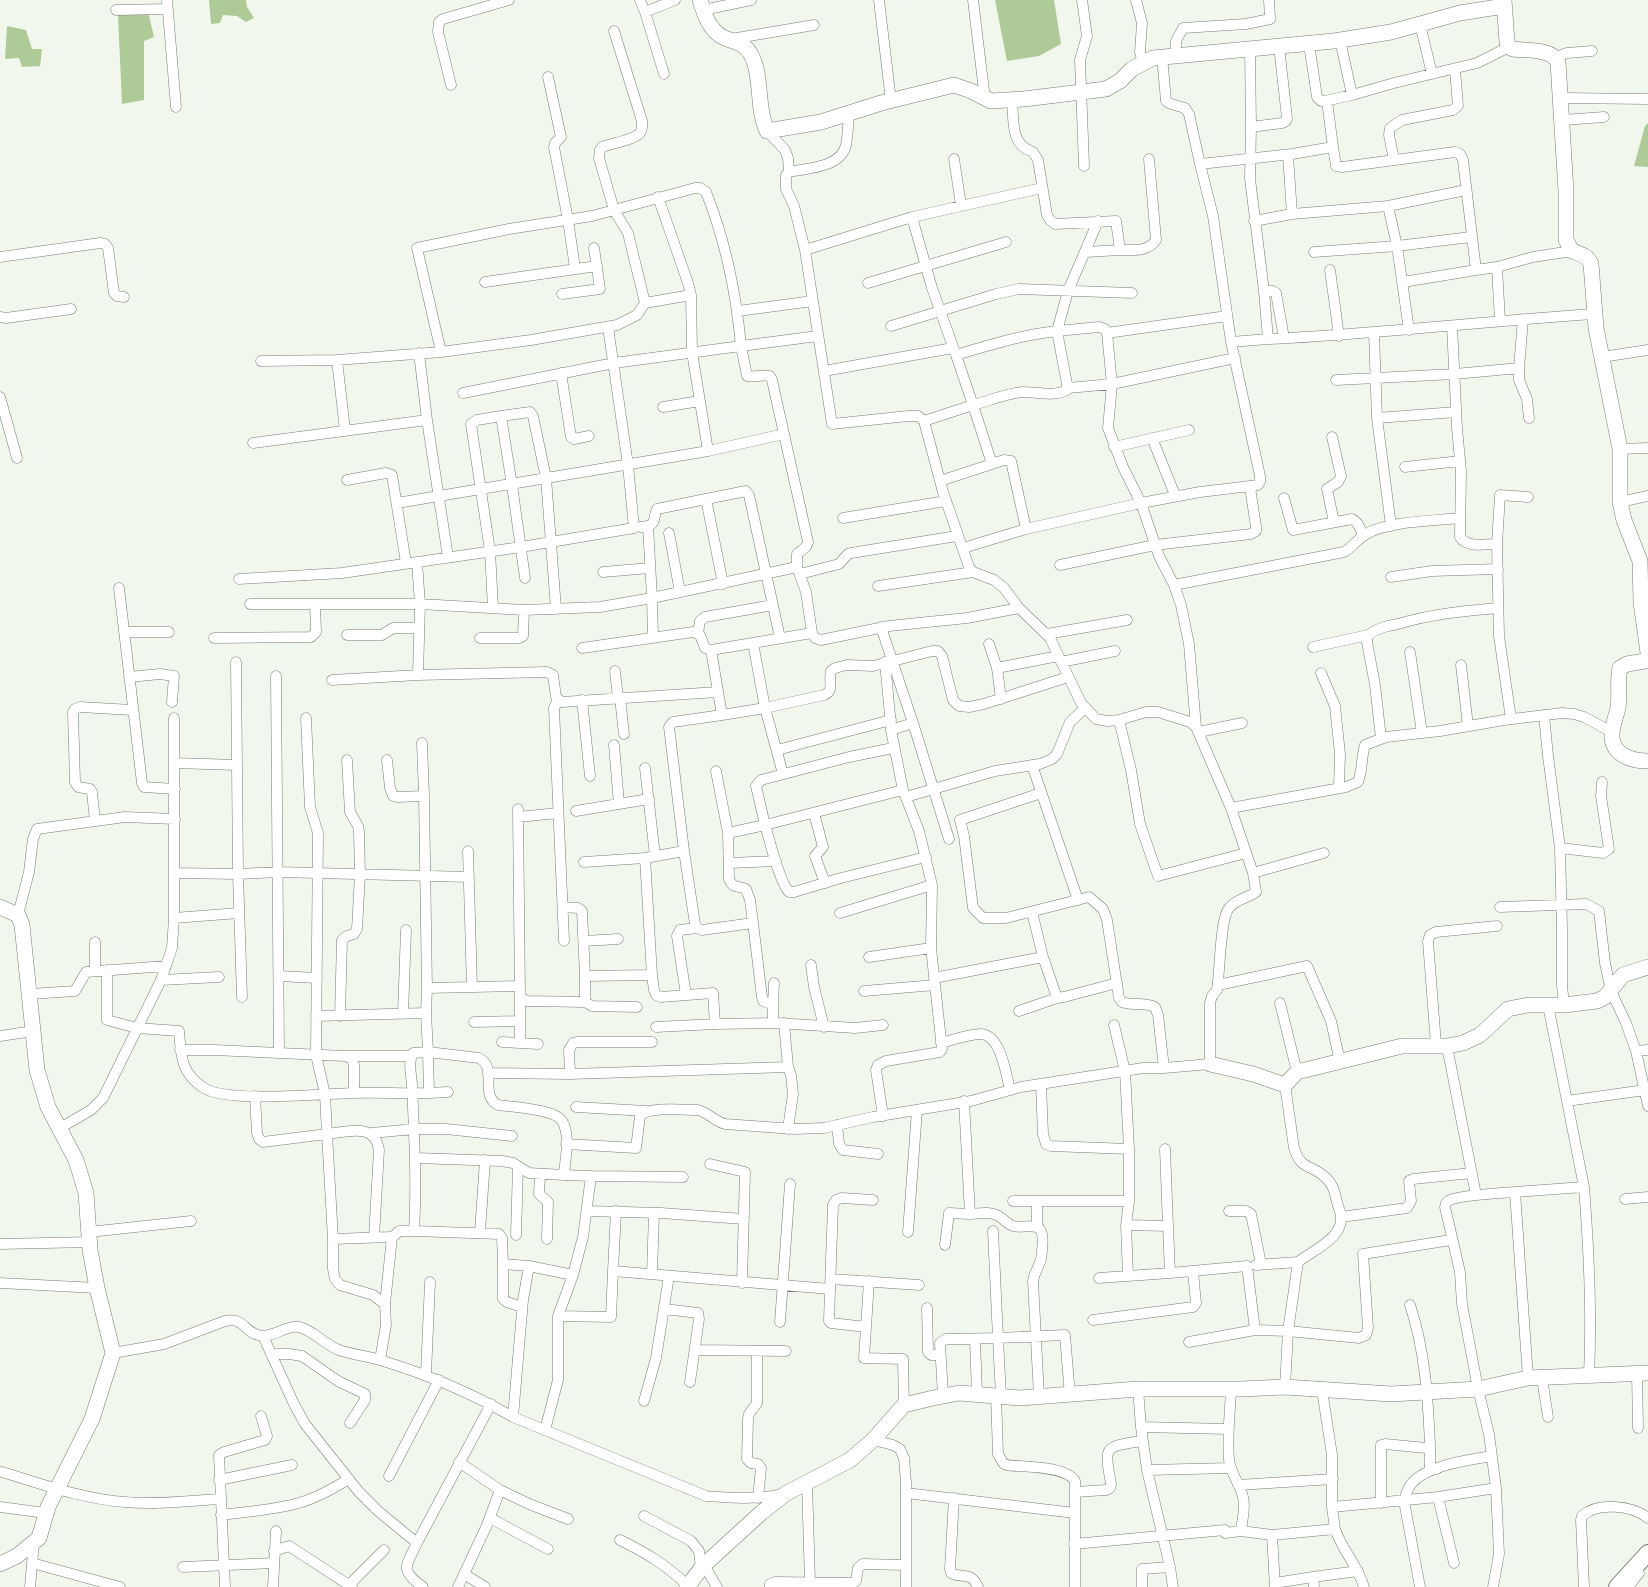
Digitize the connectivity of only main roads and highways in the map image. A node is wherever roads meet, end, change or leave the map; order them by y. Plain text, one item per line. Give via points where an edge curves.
1 (1648, 1553) edge
2 (1617, 1587) edge

1 - 2 main road

